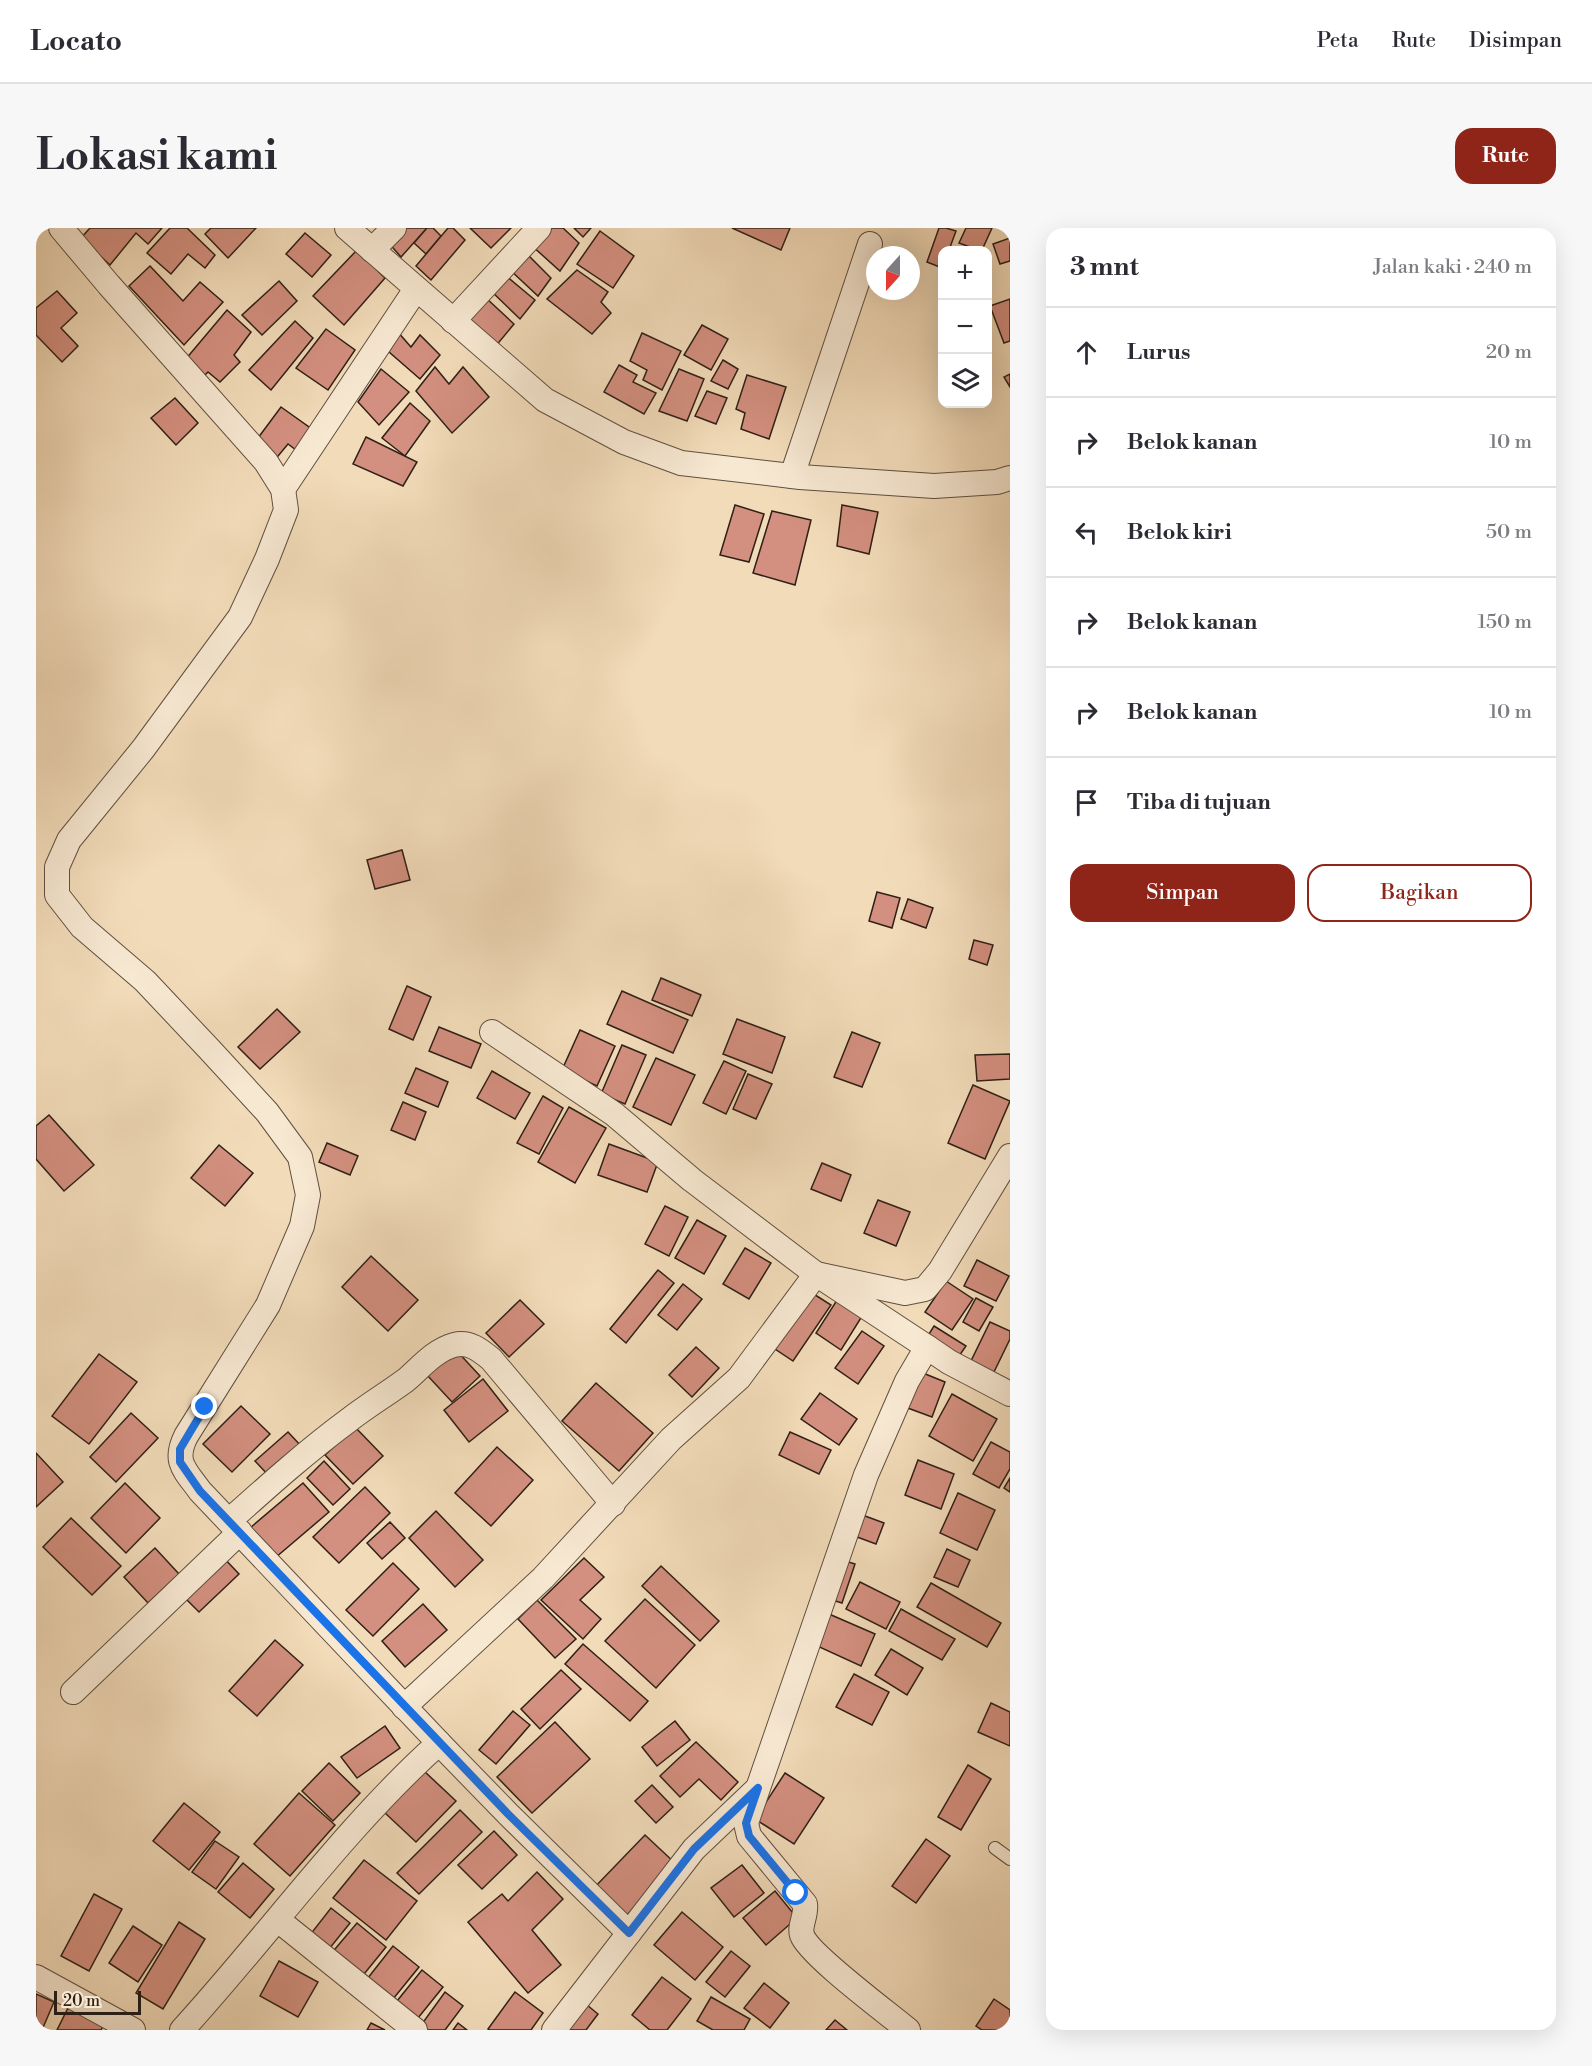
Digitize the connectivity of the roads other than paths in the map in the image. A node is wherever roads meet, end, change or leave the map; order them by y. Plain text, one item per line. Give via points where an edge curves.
1 (61, 228) edge
2 (347, 228) edge
3 (394, 228) edge
4 (539, 228) edge
5 (870, 244) dead end
6 (372, 250) junction
7 (416, 289) junction
8 (453, 321) junction
9 (792, 476) junction
10 (1010, 478) edge
11 (283, 489) junction
12 (492, 1032) dead end
13 (1010, 1156) edge
14 (816, 1274) junction
15 (927, 1347) junction
16 (1010, 1394) edge
17 (613, 1504) junction
18 (234, 1527) junction
19 (73, 1692) dead end
20 (404, 1707) junction
21 (439, 1743) junction
22 (758, 1788) junction
23 (995, 1848) dead end
24 (1010, 1859) edge
25 (278, 1920) junction
26 (629, 1933) junction
27 (36, 1977) edge
28 (133, 2030) edge
29 (182, 2030) edge
30 (415, 2030) edge
31 (554, 2030) edge
32 (908, 2030) edge

1 - 11 street via 266,462
2 - 6 street
3 - 6 street
4 - 8 street
5 - 9 street
6 - 7 street
7 - 8 street
7 - 11 street
8 - 9 street via 545,400 624,442 681,463
9 - 10 street via 934,486
11 - 18 street via 286,510 240,617 143,750 69,840 57,867 57,895 82,927 145,981 267,1112 300,1157 308,1195 302,1226 268,1305 180,1449 180,1462 200,1491
12 - 14 street via 614,1114 692,1180
13 - 14 street via 925,1289 905,1293
14 - 15 street
14 - 17 street via 739,1378 671,1439
15 - 16 street
15 - 22 street via 907,1381 866,1475
17 - 18 street via 491,1359 466,1344 440,1351 349,1420 292,1465
17 - 20 street via 543,1578
18 - 19 street
18 - 20 street
20 - 21 street
21 - 25 street via 390,1791
21 - 26 street
22 - 26 street via 694,1849
22 - 32 street via 746,1823 749,1836 805,1904 801,1933 804,1940
23 - 24 lane
25 - 29 street
25 - 30 street
26 - 31 street
27 - 28 street

